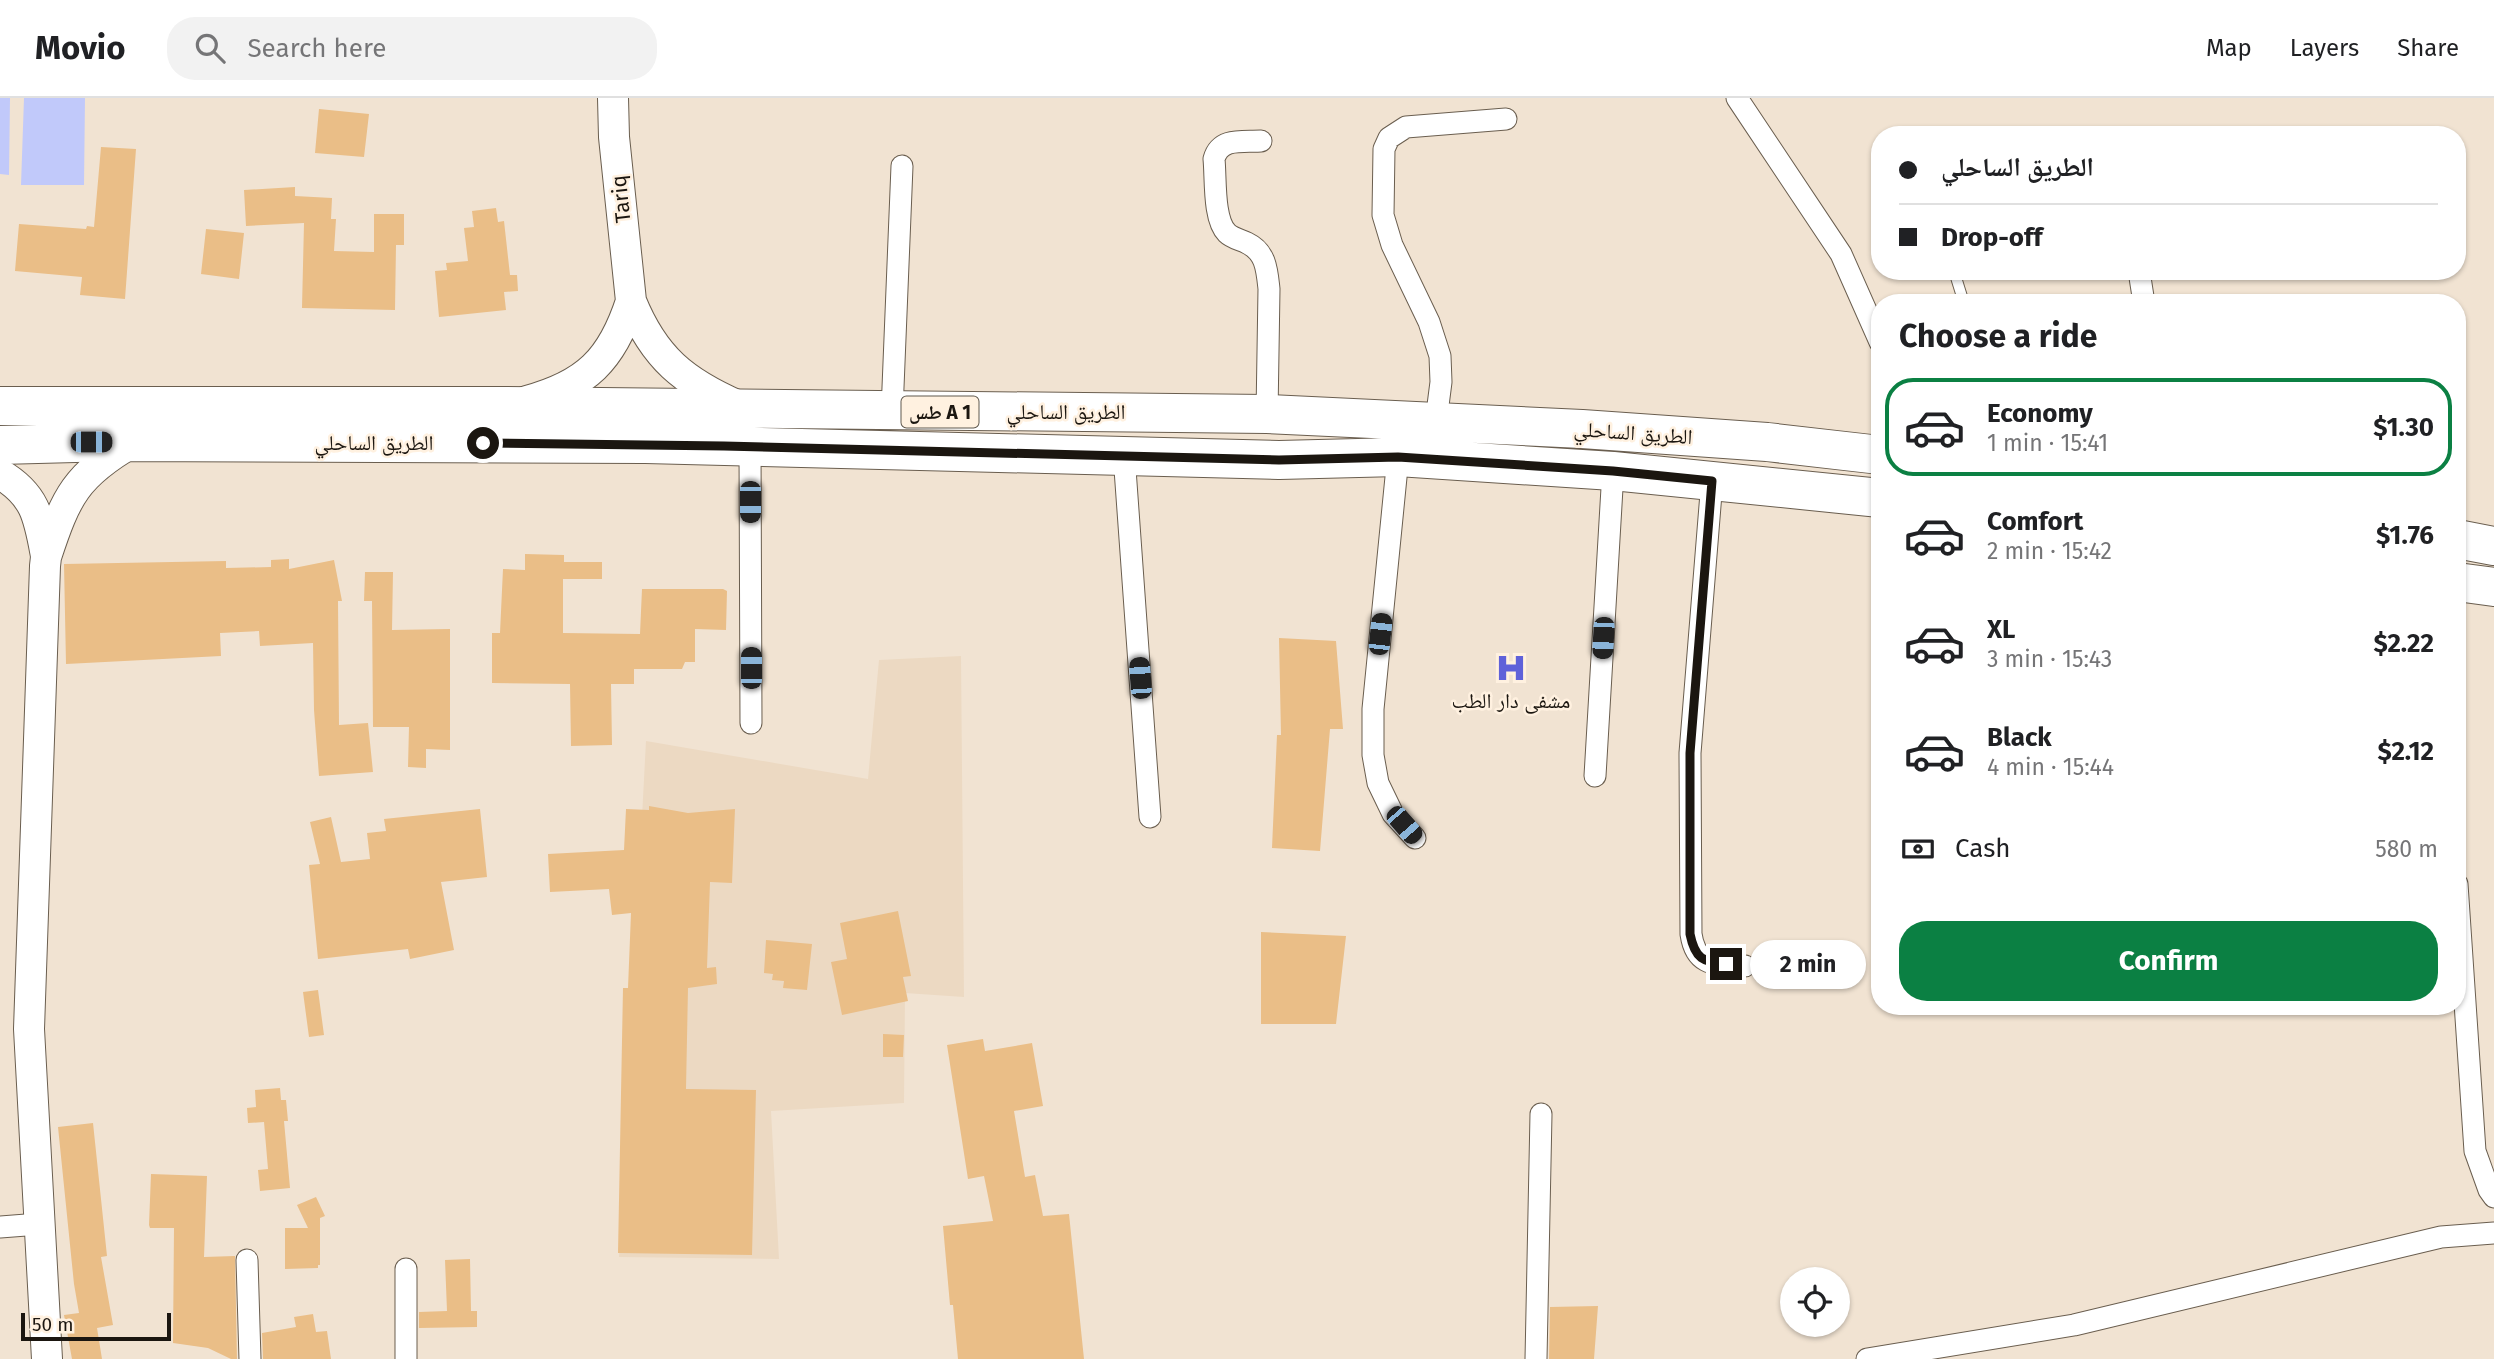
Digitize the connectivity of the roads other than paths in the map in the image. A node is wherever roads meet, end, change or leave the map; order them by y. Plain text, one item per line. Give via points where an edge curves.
1 (612, 98) edge
2 (1737, 98) edge
3 (1506, 120) dead end
4 (1261, 141) dead end
5 (902, 166) dead end
6 (631, 301) junction
7 (1871, 322) edge
8 (0, 406) edge
9 (507, 406) junction
10 (744, 409) junction
11 (892, 412) junction
12 (1267, 414) junction
13 (1436, 421) junction
14 (134, 442) junction
15 (0, 445) edge
16 (750, 446) junction
17 (1871, 454) edge
18 (1124, 455) junction
19 (1398, 457) junction
20 (1613, 471) junction
21 (0, 474) edge
22 (1712, 481) junction
23 (1871, 497) edge
24 (2466, 541) edge
25 (2494, 546) edge
26 (46, 557) junction
27 (2466, 583) edge
28 (2494, 587) edge
29 (751, 723) dead end
30 (1595, 776) dead end
31 (1150, 817) dead end
32 (1415, 838) dead end
33 (1745, 966) dead end
34 (2466, 1015) edge
35 (1541, 1114) dead end
36 (2494, 1197) edge
37 (39, 1224) junction
38 (0, 1227) edge
39 (2494, 1233) edge
40 (247, 1260) dead end
41 (406, 1269) dead end
42 (1963, 1351) edge
43 (47, 1359) edge
44 (250, 1359) edge
45 (406, 1359) edge
46 (1536, 1359) edge
47 (1867, 1359) edge

1 - 6 street, Tariq
2 - 7 street via 1841,254
3 - 13 street via 1406,127 1389,138 1384,149 1383,215 1440,356
4 - 12 street via 1222,144 1214,159 1220,221 1227,234 1262,256 1267,269
5 - 11 street
6 - 9 street via 624,324 597,365 557,393
6 - 10 street via 654,347 672,367 692,383
8 - 9 highway, الطريق الساحلي / طس A 1
9 - 10 highway, الطريق الساحلي / طس A 1
10 - 11 highway, الطريق الساحلي / طس A 1
11 - 12 highway, الطريق الساحلي / طس A 1
12 - 13 highway, الطريق الساحلي / طس A 1
13 - 17 highway, الطريق الساحلي / طس A 1 via 1754,441
14 - 15 highway, الطريق الساحلي / طس A 1
14 - 16 highway, الطريق الساحلي / طس A 1
14 - 26 street via 96,466 66,501
16 - 18 highway, الطريق الساحلي / طس A 1
16 - 29 street
18 - 19 highway, الطريق الساحلي / طس A 1 via 1279,460
18 - 31 street
19 - 20 highway, الطريق الساحلي / طس A 1
19 - 32 street via 1373,709 1373,755 1378,783 1394,814
20 - 22 highway, الطريق الساحلي / طس A 1
20 - 30 street
21 - 26 street via 29,498
22 - 23 highway, الطريق الساحلي / طس A 1
22 - 33 street via 1690,753 1690,934 1692,946 1707,963
24 - 25 highway
26 - 37 street via 29,1029
27 - 28 highway
34 - 36 street via 2475,1151
35 - 46 street
37 - 38 street
37 - 43 street
39 - 42 street via 2441,1237
40 - 44 street
41 - 45 street
42 - 47 street

